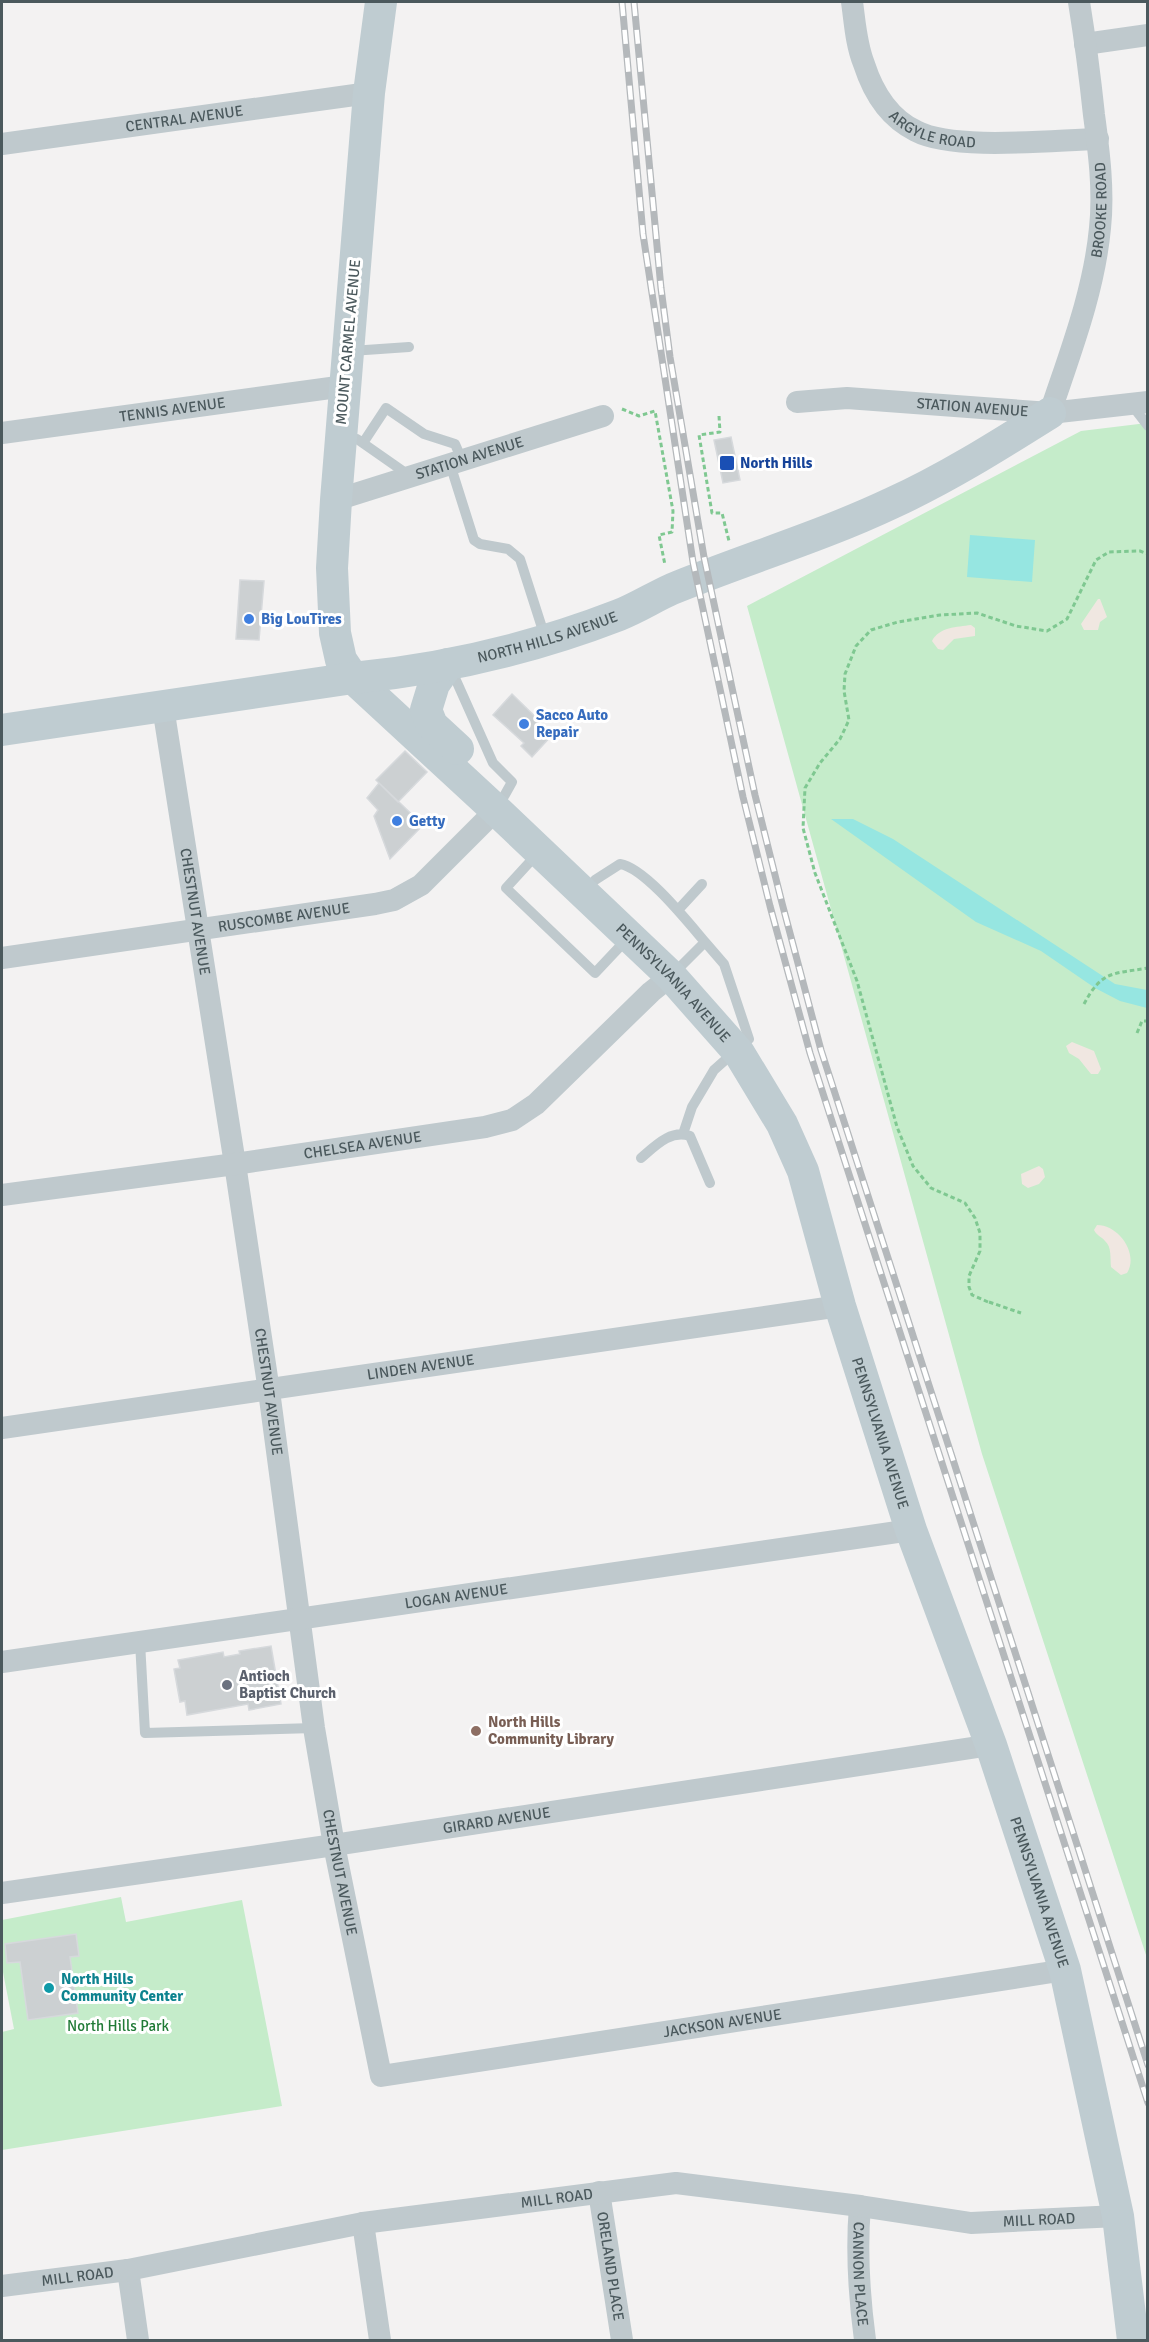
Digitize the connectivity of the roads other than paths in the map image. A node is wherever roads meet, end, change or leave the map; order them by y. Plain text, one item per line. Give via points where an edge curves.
1 (381, 2) edge
2 (852, 2) edge
3 (1079, 2) edge
4 (1148, 34) edge
5 (1085, 44) junction
6 (369, 93) junction
7 (1098, 139) junction
8 (2, 144) edge
9 (409, 347) dead end
10 (348, 352) junction
11 (345, 386) junction
12 (797, 402) dead end
13 (1139, 403) edge
14 (612, 412) road end
15 (1050, 413) junction
16 (1148, 426) edge
17 (2, 433) edge
18 (352, 435) junction
19 (456, 462) junction
20 (410, 477) junction
21 (336, 500) junction
22 (546, 641) junction
23 (448, 664) junction
24 (353, 678) junction
25 (163, 707) junction
26 (2, 730) edge
27 (496, 810) junction
28 (540, 851) junction
29 (702, 884) dead end
30 (583, 892) junction
31 (678, 910) junction
32 (197, 931) junction
33 (630, 936) junction
34 (705, 942) junction
35 (2, 958) edge
36 (671, 976) junction
37 (736, 1049) junction
38 (683, 1134) junction
39 (641, 1158) dead end
40 (235, 1164) junction
41 (710, 1183) dead end
42 (2, 1195) edge
43 (840, 1306) junction
44 (268, 1391) junction
45 (2, 1428) edge
46 (911, 1530) junction
47 (299, 1618) junction
48 (140, 1642) junction
49 (2, 1662) edge
50 (314, 1728) junction
51 (991, 1745) junction
52 (334, 1845) junction
53 (2, 1893) edge
54 (1065, 1970) junction
55 (381, 2076) joint
56 (599, 2192) junction
57 (860, 2206) junction
58 (1118, 2216) junction
59 (363, 2223) junction
60 (128, 2270) junction
61 (2, 2286) edge
62 (138, 2340) edge
63 (380, 2340) edge
64 (622, 2340) edge
65 (865, 2340) edge
66 (1134, 2340) edge

1 - 6 main road, MOUNT CARMEL AVENUE
2 - 7 street, ARGYLE ROAD via 858,43 870,80 888,109 917,132 989,143
3 - 5 street, BROOKE ROAD
4 - 5 street
5 - 7 street, BROOKE ROAD
6 - 8 street, CENTRAL AVENUE
6 - 10 main road, MOUNT CARMEL AVENUE
7 - 15 street, BROOKE ROAD via 1101,227 1095,265
9 - 10 lane
10 - 11 main road, MOUNT CARMEL AVENUE
11 - 17 street, TENNIS AVENUE
11 - 18 main road, MOUNT CARMEL AVENUE
12 - 15 street, STATION AVENUE via 847,398
13 - 15 street, STATION AVENUE
13 - 16 lane
14 - 19 street, STATION AVENUE
15 - 22 main road, NORTH HILLS AVENUE via 893,503 671,590 621,615
18 - 19 lane via 386,408 424,434 455,444
18 - 20 lane
18 - 21 main road, MOUNT CARMEL AVENUE
19 - 20 street, STATION AVENUE
19 - 22 lane via 474,540 508,549 520,559
20 - 21 street, STATION AVENUE
21 - 24 main road, MOUNT CARMEL AVENUE via 332,568 335,633 341,660
22 - 23 main road, NORTH HILLS AVENUE
23 - 24 main road, NORTH HILLS AVENUE
23 - 27 main road via 434,684 426,710 432,725 465,735
24 - 25 main road, NORTH HILLS AVENUE
24 - 27 main road, PENNSYLVANIA AVENUE
25 - 26 main road, NORTH HILLS AVENUE
25 - 32 street, CHESTNUT AVENUE
27 - 28 main road, PENNSYLVANIA AVENUE
27 - 32 street, RUSCOMBE AVENUE via 421,885 394,900
28 - 30 main road, PENNSYLVANIA AVENUE
28 - 33 lane via 506,888 595,973
29 - 31 lane
30 - 31 lane via 620,864 631,866
30 - 33 main road, PENNSYLVANIA AVENUE
31 - 34 lane
32 - 35 street, RUSCOMBE AVENUE
32 - 40 street, CHESTNUT AVENUE
33 - 36 main road, PENNSYLVANIA AVENUE
34 - 36 lane
34 - 37 lane via 724,964 749,1039
36 - 37 main road, PENNSYLVANIA AVENUE
36 - 40 street, CHELSEA AVENUE via 536,1104 512,1120
37 - 38 lane via 714,1070 692,1107
37 - 43 main road, PENNSYLVANIA AVENUE via 782,1124 803,1171
38 - 39 lane via 664,1139
38 - 41 lane via 690,1136
40 - 42 street, CHELSEA AVENUE
40 - 44 street, CHESTNUT AVENUE
43 - 44 street, LINDEN AVENUE
43 - 46 main road, PENNSYLVANIA AVENUE
44 - 45 street, LINDEN AVENUE
44 - 47 street, CHESTNUT AVENUE
46 - 47 street, LOGAN AVENUE
46 - 51 main road, PENNSYLVANIA AVENUE
47 - 48 street, LOGAN AVENUE
47 - 50 street, CHESTNUT AVENUE
48 - 49 street, LOGAN AVENUE
48 - 50 lane via 145,1733
50 - 52 street, CHESTNUT AVENUE
51 - 52 street, GIRARD AVENUE
51 - 54 main road, PENNSYLVANIA AVENUE
52 - 53 street, GIRARD AVENUE
52 - 55 street, CHESTNUT AVENUE
54 - 55 street, JACKSON AVENUE
54 - 58 main road, PENNSYLVANIA AVENUE
56 - 57 street, MILL ROAD via 676,2183
56 - 59 street, MILL ROAD
56 - 64 street, ORELAND PLACE
57 - 58 street, MILL ROAD via 971,2223
57 - 65 street, CANNON PLACE via 858,2289
58 - 66 main road, PENNSYLVANIA AVENUE
59 - 60 street, MILL ROAD
59 - 63 street
60 - 61 street, MILL ROAD
60 - 62 street

